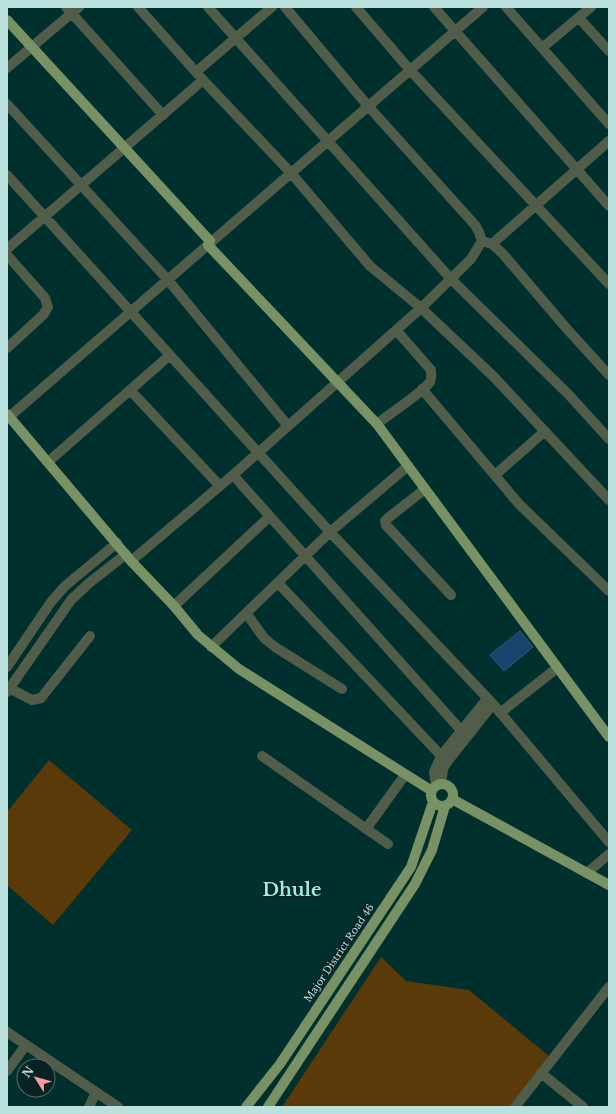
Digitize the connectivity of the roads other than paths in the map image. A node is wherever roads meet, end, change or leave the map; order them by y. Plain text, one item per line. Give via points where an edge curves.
1 (138, 7) edge
2 (208, 7) edge
3 (272, 7) edge
4 (285, 7) edge
5 (356, 7) edge
6 (434, 7) edge
7 (482, 7) edge
8 (506, 7) edge
9 (591, 7) edge
10 (72, 9) edge
11 (579, 18) junction
12 (7, 20) edge
13 (455, 31) junction
14 (236, 38) junction
15 (32, 46) junction
16 (542, 48) junction
17 (609, 51) edge
18 (7, 68) edge
19 (410, 70) junction
20 (199, 76) junction
21 (7, 104) edge
22 (368, 106) junction
23 (163, 115) junction
24 (609, 124) edge
25 (328, 140) junction
26 (609, 141) edge
27 (125, 148) junction
28 (577, 170) junction
29 (291, 173) junction
30 (7, 175) edge
31 (81, 185) junction
32 (536, 205) junction
33 (609, 206) edge
34 (44, 216) junction
35 (482, 241) junction
36 (492, 244) junction
37 (208, 245) junction
38 (7, 249) edge
39 (7, 255) edge
40 (451, 279) junction
41 (168, 280) junction
42 (609, 284) edge
43 (421, 308) junction
44 (131, 312) junction
45 (396, 330) junction
46 (7, 348) edge
47 (170, 355) junction
48 (609, 375) edge
49 (338, 382) junction
50 (422, 389) junction
51 (130, 390) junction
52 (8, 415) edge
53 (377, 424) junction
54 (288, 426) junction
55 (544, 431) junction
56 (609, 439) edge
57 (258, 452) junction
58 (48, 462) junction
59 (408, 466) junction
60 (233, 475) junction
61 (494, 475) junction
62 (220, 486) junction
63 (425, 489) junction
64 (609, 500) edge
65 (269, 517) junction
66 (330, 532) junction
67 (117, 543) junction
68 (305, 557) junction
69 (129, 558) junction
70 (278, 583) junction
71 (609, 591) edge
72 (451, 595) dead end
73 (174, 606) junction
74 (246, 613) junction
75 (90, 636) dead end
76 (211, 647) junction
77 (7, 667) edge
78 (557, 668) junction
79 (342, 689) dead end
80 (8, 690) edge
81 (490, 701) junction
82 (500, 713) junction
83 (463, 734) junction
84 (609, 738) edge
85 (262, 756) dead end
86 (444, 759) junction
87 (405, 775) junction
88 (436, 787) junction
89 (433, 802) junction
90 (449, 803) junction
91 (366, 829) junction
92 (609, 842) edge
93 (388, 844) dead end
94 (609, 854) edge
95 (587, 873) junction
96 (609, 885) edge
97 (609, 987) edge
98 (7, 1032) edge
99 (26, 1045) junction
100 (7, 1071) edge
101 (541, 1073) junction
102 (96, 1092) junction
103 (89, 1107) edge
104 (118, 1107) edge
105 (246, 1107) edge
106 (268, 1107) edge
107 (515, 1107) edge
108 (583, 1107) edge

1 - 20 street
2 - 14 street
3 - 14 street
4 - 22 street
5 - 19 street
6 - 13 street
7 - 13 street
8 - 16 street
9 - 11 street
10 - 15 street
10 - 23 street
11 - 16 street
11 - 17 street
12 - 15 main road
13 - 19 street
13 - 28 street
14 - 20 street
14 - 25 street
15 - 18 street
15 - 27 main road
16 - 24 street
19 - 22 street
19 - 32 street
20 - 23 street
20 - 29 street
21 - 31 street
22 - 25 street
22 - 35 street via 475,225
23 - 27 street
25 - 29 street
25 - 40 street
26 - 28 street
27 - 31 street
27 - 37 main road via 210,241
28 - 32 street
28 - 33 street
29 - 37 street
29 - 43 street via 370,266
30 - 34 street
31 - 34 street
31 - 41 street
32 - 36 street
32 - 42 street
34 - 38 street
34 - 44 street
35 - 36 street
35 - 40 street via 471,259
36 - 48 street
37 - 41 street
37 - 49 main road
39 - 46 street via 45,298 48,307
40 - 43 street
40 - 56 street via 570,396
41 - 44 street
41 - 54 street
43 - 45 street
43 - 55 street via 493,376
44 - 47 street
44 - 52 street
45 - 49 street
45 - 50 street via 431,370 430,382
47 - 51 street
47 - 57 street
49 - 53 main road
49 - 54 street
50 - 53 street
50 - 61 street
51 - 58 street
51 - 62 street
52 - 58 main road
53 - 59 main road
54 - 57 street
55 - 61 street
55 - 64 street
57 - 60 street
57 - 66 street
58 - 67 main road
59 - 63 main road
59 - 66 street
60 - 62 street
60 - 65 street
61 - 71 street via 523,508
62 - 69 street
63 - 72 street via 385,521
63 - 78 main road
65 - 68 street
65 - 73 street
66 - 68 street
66 - 81 street
67 - 69 main road
67 - 77 street via 65,586 51,602
68 - 70 street
68 - 83 street
69 - 73 main road
69 - 80 street via 88,584 71,600
70 - 74 street
70 - 86 street
73 - 76 main road
74 - 76 street
74 - 79 street via 264,638 275,647
75 - 80 street via 41,698 32,700
76 - 87 main road via 238,669
78 - 82 street
78 - 84 main road
81 - 82 street
81 - 83 street
82 - 92 street
83 - 86 street
85 - 91 street
86 - 88 street
87 - 88 main road
87 - 91 street
88 - 89 main road via 431,798
88 - 90 main road via 447,785 451,789
89 - 90 main road via 441,806
89 - 105 main road, Major District Road 46 via 411,867 280,1064
90 - 95 main road
90 - 106 main road via 432,850 415,884
91 - 93 street
94 - 95 street
95 - 96 main road
97 - 101 street
98 - 99 street
99 - 100 street
99 - 102 street
101 - 107 street
101 - 108 street
102 - 103 street
102 - 104 street

